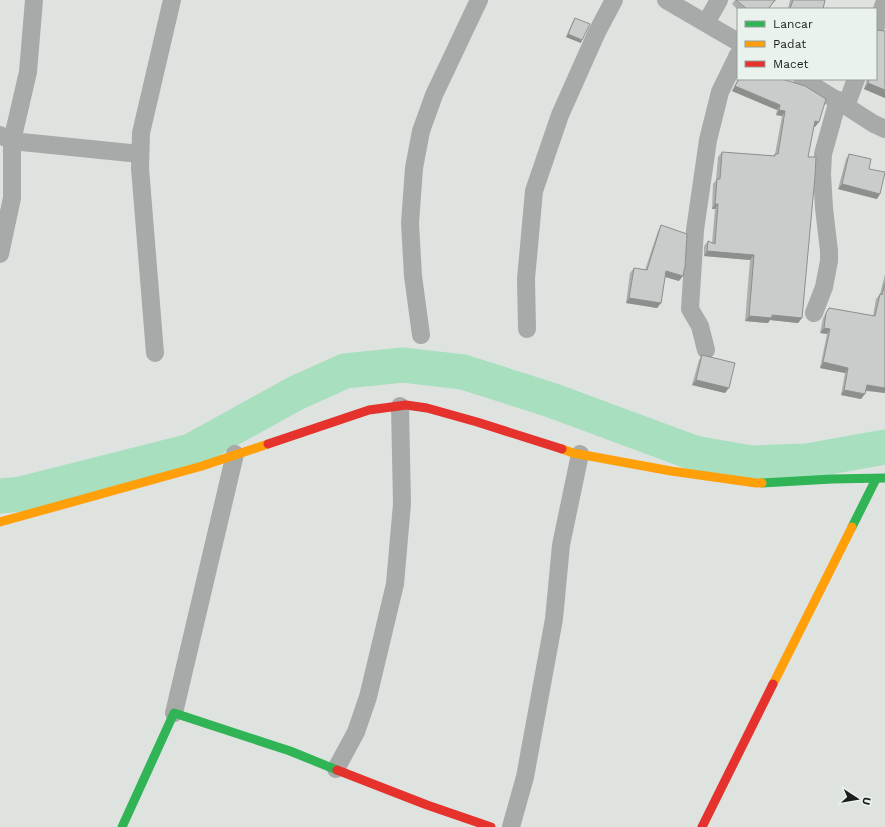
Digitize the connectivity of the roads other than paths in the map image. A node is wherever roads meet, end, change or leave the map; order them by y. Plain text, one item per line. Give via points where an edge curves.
1 (34, 0) edge
2 (172, 0) edge
3 (479, 0) edge
4 (614, 0) edge
5 (666, 0) edge
6 (719, 0) edge
7 (885, 1) edge
8 (706, 23) junction
9 (877, 23) edge
10 (737, 41) edge
11 (737, 57) edge
12 (804, 80) edge
13 (855, 80) edge
14 (842, 103) junction
15 (885, 129) edge
16 (6, 138) edge
17 (140, 154) junction
18 (0, 254) edge
19 (814, 313) dead end
20 (527, 329) dead end
21 (420, 335) dead end
22 (706, 350) dead end
23 (155, 353) dead end
24 (400, 406) junction
25 (235, 454) junction
26 (580, 454) junction
27 (881, 478) edge
28 (0, 522) edge
29 (174, 713) junction
30 (336, 769) junction
31 (122, 827) edge
32 (491, 827) edge
33 (511, 827) edge
34 (702, 827) edge

1 - 16 street via 28,72
2 - 17 street via 141,133
3 - 21 street via 434,95 421,131 414,168 411,230
4 - 20 street via 560,115 534,191 526,279
5 - 8 street
6 - 8 street
7 - 9 street
8 - 10 street
11 - 22 street via 720,92 708,140 695,230 690,309 700,326
12 - 14 street
13 - 14 street
14 - 15 street
14 - 19 street via 823,154 822,181 829,251 824,287
16 - 17 street
16 - 18 street via 12,198
17 - 23 street
24 - 25 street via 369,410
24 - 26 street via 427,408
24 - 30 street via 402,504 395,584 368,697 356,732
25 - 28 street via 202,466
25 - 29 street
26 - 27 street via 670,471 756,483
26 - 33 street via 561,545 550,642 525,777
27 - 34 street
29 - 30 street
29 - 31 street
30 - 32 street

